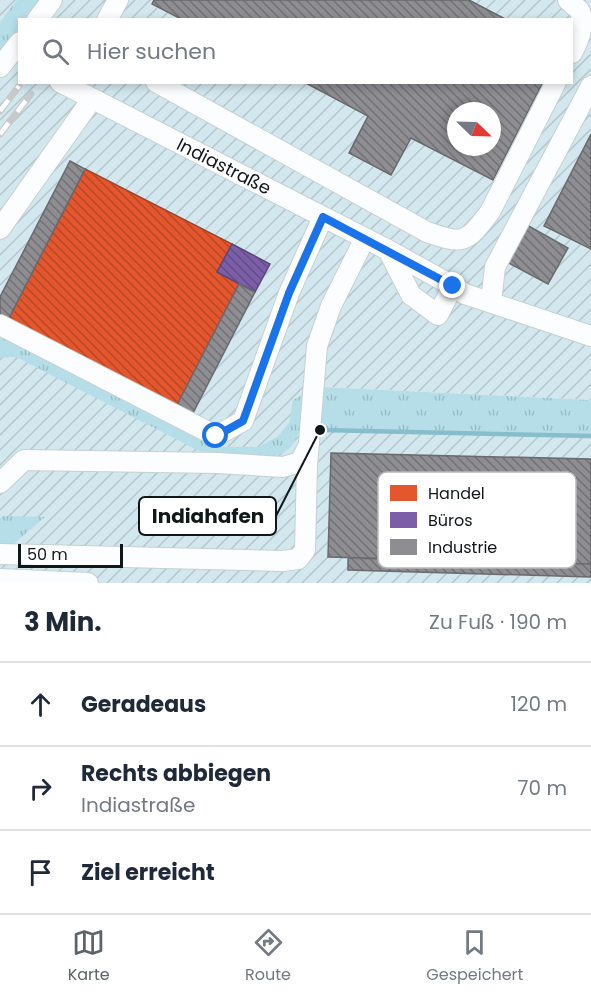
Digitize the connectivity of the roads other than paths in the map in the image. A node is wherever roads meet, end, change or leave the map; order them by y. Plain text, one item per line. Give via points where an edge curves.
1 (52, 0) edge
2 (118, 0) edge
3 (568, 0) edge
4 (38, 18) edge
5 (108, 18) edge
6 (573, 51) edge
7 (64, 84) edge
8 (160, 84) edge
9 (555, 84) edge
10 (591, 86) edge
11 (92, 99) junction
12 (323, 217) junction
13 (0, 229) edge
14 (365, 238) junction
15 (388, 250) junction
16 (453, 286) junction
17 (491, 302) junction
18 (0, 325) edge
19 (591, 336) edge
20 (308, 447) junction
21 (0, 483) edge
22 (0, 554) edge
23 (0, 579) edge
24 (88, 583) edge

1 - 4 street
2 - 5 street
3 - 6 street via 579,11 582,22
7 - 11 street, Indiastraße
8 - 9 street via 427,232 463,240 490,212
10 - 17 street via 495,267
11 - 12 street, Indiastraße
11 - 13 street
12 - 14 street, Indiastraße
12 - 18 street via 289,293 243,421 216,436
14 - 15 street, Indiastraße
14 - 20 street via 331,306 317,346
15 - 16 street, Indiastraße
15 - 16 street via 411,295 438,315
16 - 17 street, Indiastraße
17 - 19 street, Indiastraße
20 - 21 street via 300,462 283,467 24,460
20 - 22 street via 305,550 298,559
23 - 24 street

